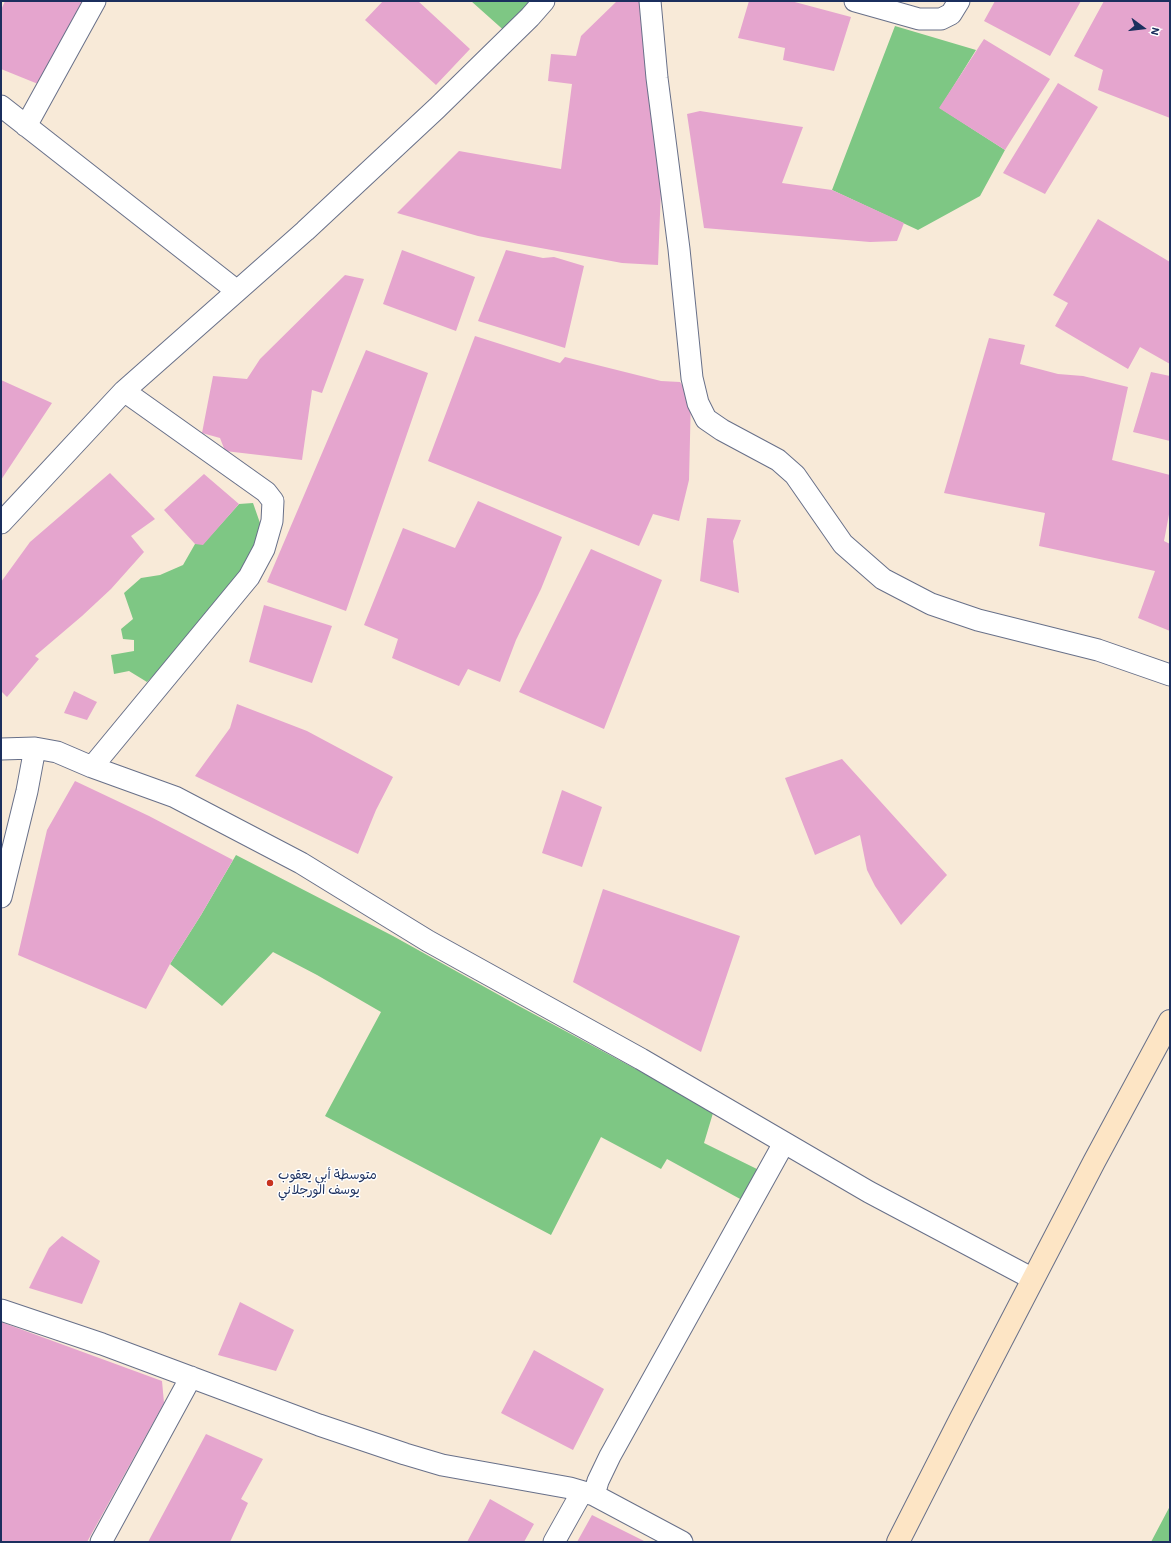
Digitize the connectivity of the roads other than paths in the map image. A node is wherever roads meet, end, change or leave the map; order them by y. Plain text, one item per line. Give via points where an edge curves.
1 (95, 1) edge
2 (544, 1) edge
3 (650, 1) edge
4 (855, 1) edge
5 (960, 1) edge
6 (1, 106) edge
7 (26, 126) junction
8 (237, 291) junction
9 (124, 391) junction
10 (1, 523) edge
11 (1170, 675) edge
12 (35, 748) junction
13 (1, 749) edge
14 (92, 767) junction
15 (1, 897) edge
16 (1170, 1021) edge
17 (784, 1143) junction
18 (1033, 1279) junction
19 (1, 1310) edge
20 (191, 1377) junction
21 (588, 1493) junction
22 (101, 1542) edge
23 (554, 1542) edge
24 (682, 1542) edge
25 (898, 1542) edge

1 - 7 street
2 - 8 street via 437,108
3 - 11 street via 692,378 698,403 706,419 778,460 795,475 843,544 883,579 938,606 978,620 1098,650
4 - 5 street via 919,19 941,19 951,14
6 - 7 street
7 - 8 street
8 - 9 street
9 - 10 street
9 - 14 street via 266,492 273,501 272,521 264,549 249,577
12 - 13 street
12 - 14 street via 57,752
12 - 15 street
14 - 17 street via 175,797 302,863 428,941 641,1059
16 - 18 street
17 - 18 street via 937,1229
17 - 21 street via 598,1480
18 - 25 street
19 - 20 street
20 - 21 street via 320,1425 442,1466
20 - 22 street
21 - 23 street
21 - 24 street

